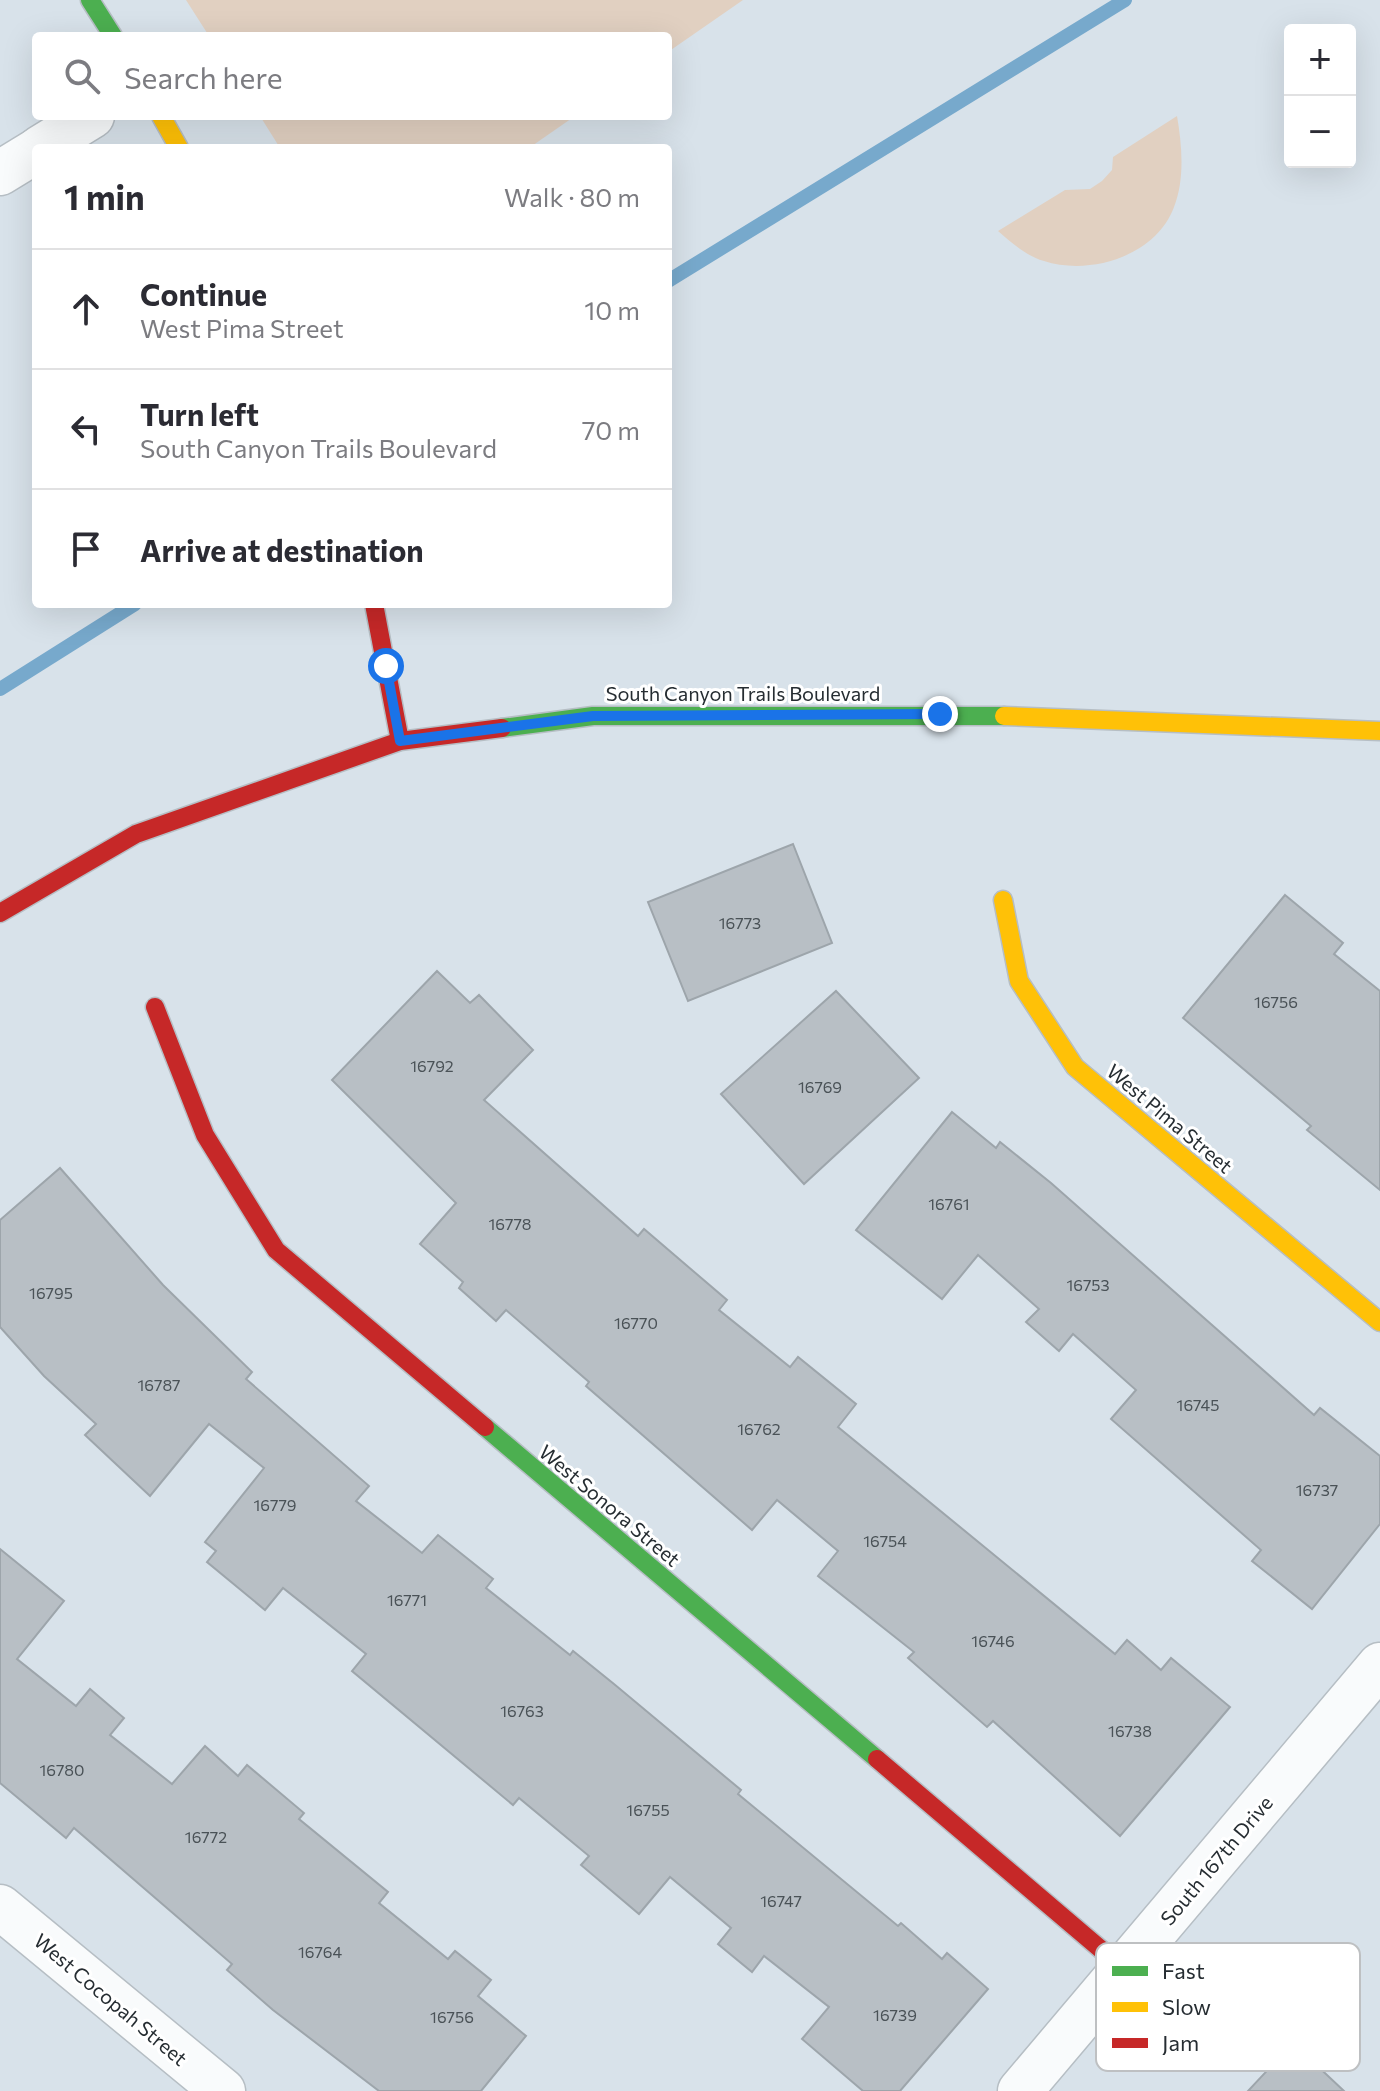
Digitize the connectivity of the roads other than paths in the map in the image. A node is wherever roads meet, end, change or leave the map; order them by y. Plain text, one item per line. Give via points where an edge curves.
1 (90, 0) edge
2 (110, 32) edge
3 (85, 120) edge
4 (163, 120) edge
5 (46, 144) edge
6 (177, 144) edge
7 (32, 153) edge
8 (0, 173) edge
9 (375, 608) edge
10 (1380, 731) edge
11 (400, 741) junction
12 (1003, 900) dead end
13 (0, 913) edge
14 (155, 1007) dead end
15 (1380, 1322) edge
16 (1380, 1665) edge
17 (0, 1907) edge
18 (1146, 1943) edge
19 (1096, 1945) edge
20 (1096, 2002) edge
21 (223, 2091) edge
22 (1020, 2091) edge

1 - 2 street
3 - 5 street
4 - 6 street
7 - 8 street
9 - 11 street
10 - 11 street, South Canyon Trails Boulevard via 940,714 593,716
11 - 13 street, South Canyon Trails Boulevard via 136,834
12 - 15 street, West Pima Street via 1019,981 1075,1067
14 - 19 street, West Sonora Street via 205,1135 276,1250
16 - 18 street, South 167th Drive
17 - 21 street, West Cocopah Street
20 - 22 street, South 167th Drive

